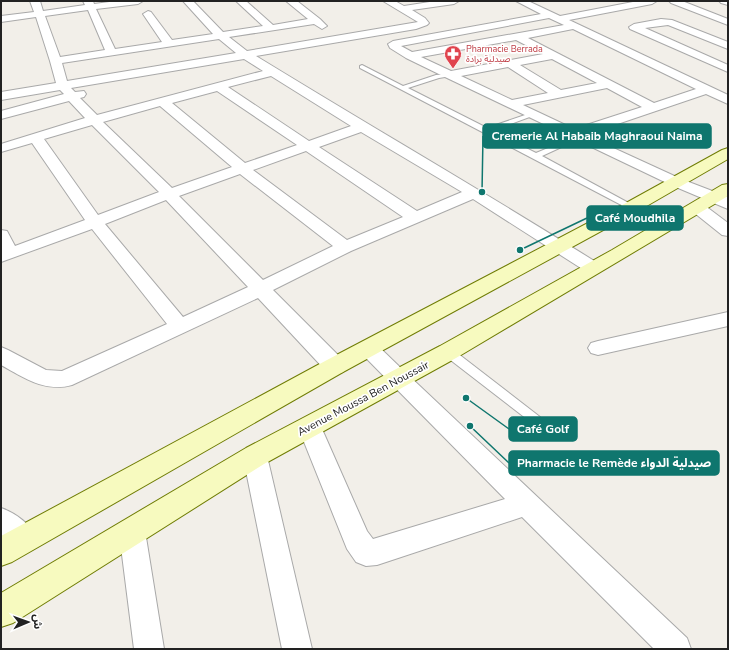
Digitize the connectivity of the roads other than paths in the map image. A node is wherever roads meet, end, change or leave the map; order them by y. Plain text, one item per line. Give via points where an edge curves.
1 (138, 1) edge
2 (188, 1) edge
3 (241, 1) edge
4 (291, 1) edge
5 (388, 1) edge
6 (454, 1) edge
7 (521, 1) edge
8 (652, 1) edge
9 (674, 1) edge
10 (724, 1) edge
11 (728, 2) edge
12 (90, 4) edge
13 (580, 4) dead end
14 (38, 7) edge
15 (403, 9) junction
16 (597, 11) junction
17 (148, 14) dead end
18 (555, 17) junction
19 (1, 19) edge
20 (317, 21) junction
21 (728, 22) edge
22 (575, 26) junction
23 (271, 28) junction
24 (221, 36) junction
25 (519, 37) junction
26 (337, 40) junction
27 (169, 44) junction
28 (531, 44) junction
29 (728, 46) edge
30 (112, 52) junction
31 (244, 54) junction
32 (552, 55) junction
33 (410, 56) junction
34 (56, 61) junction
35 (426, 63) junction
36 (509, 63) junction
37 (362, 67) dead end
38 (728, 69) edge
39 (272, 72) junction
40 (449, 75) junction
41 (608, 84) junction
42 (218, 86) junction
43 (403, 88) junction
44 (706, 90) junction
45 (67, 91) junction
46 (559, 94) junction
47 (1, 96) edge
48 (728, 100) edge
49 (164, 102) junction
50 (512, 104) junction
51 (654, 108) junction
52 (1, 114) edge
53 (533, 114) junction
54 (94, 120) junction
55 (362, 127) junction
56 (486, 131) junction
57 (576, 135) junction
58 (35, 137) junction
59 (306, 146) junction
60 (1, 148) edge
61 (728, 153) edge
62 (536, 156) junction
63 (243, 169) junction
64 (676, 182) junction
65 (474, 193) junction
66 (169, 194) junction
67 (717, 200) edge
68 (632, 207) junction
69 (415, 217) junction
70 (95, 222) junction
71 (728, 231) edge
72 (1, 234) edge
73 (344, 247) junction
74 (558, 247) junction
75 (5, 256) edge
76 (593, 268) junction
77 (260, 289) junction
78 (728, 319) edge
79 (180, 326) junction
80 (598, 348) dead end
81 (368, 349) junction
82 (448, 352) junction
83 (1, 354) edge
84 (336, 366) junction
85 (398, 380) junction
86 (536, 420) dead end
87 (310, 427) junction
88 (255, 456) junction
89 (527, 504) junction
90 (1, 520) edge
91 (132, 531) junction
92 (24, 539) junction
93 (1, 552) edge
94 (1, 611) edge
95 (149, 649) edge
96 (296, 649) edge
97 (676, 649) edge

1 - 12 street
2 - 24 street
3 - 23 street
4 - 20 street
5 - 15 street
6 - 15 street
7 - 18 street
8 - 16 street
9 - 21 street
10 - 11 street
12 - 14 street
12 - 30 street
13 - 16 street
14 - 19 street
14 - 34 street
15 - 26 street via 424,23
16 - 18 street
17 - 27 street
18 - 22 street
18 - 33 street via 393,44
20 - 23 street
20 - 26 street
22 - 25 street
22 - 44 street
23 - 24 street
24 - 27 street
24 - 31 street
25 - 28 street
25 - 33 street
26 - 31 street
27 - 30 street
28 - 32 street
28 - 35 street
29 - 38 street via 669,22 634,27
30 - 34 street
31 - 39 street
31 - 45 street
32 - 36 street
32 - 41 street
33 - 35 street
34 - 45 street
35 - 40 street
36 - 40 street
36 - 46 street
37 - 43 lane
39 - 42 street
39 - 55 street
40 - 43 lane via 438,76
40 - 50 street
41 - 46 street
41 - 51 street
42 - 49 street
42 - 59 street
43 - 56 lane
44 - 48 street
44 - 51 street
45 - 47 street
45 - 52 street
45 - 54 street
46 - 50 street
49 - 54 street
49 - 63 street
50 - 53 street
51 - 57 street
53 - 56 lane
53 - 57 street
54 - 58 street
54 - 66 street
55 - 59 street
55 - 65 street
56 - 62 lane
57 - 62 lane
57 - 64 street
58 - 60 street
58 - 70 street
59 - 63 street
59 - 69 street
61 - 64 street
62 - 68 lane
63 - 66 street
63 - 73 street
64 - 67 street
64 - 68 street
65 - 69 street
65 - 74 street
66 - 70 street
66 - 77 street
67 - 71 street
67 - 76 street, Avenue Moussa Ben Noussair
68 - 74 street
69 - 73 street
70 - 75 street
70 - 79 street
72 - 75 street
73 - 77 street
74 - 76 street
74 - 81 street
76 - 82 street, Avenue Moussa Ben Noussair
77 - 79 street
77 - 84 street
78 - 80 street
79 - 83 street via 64,380 42,378
81 - 84 street
81 - 85 street
82 - 85 street, Avenue Moussa Ben Noussair
82 - 86 lane
84 - 92 street
85 - 87 street, Avenue Moussa Ben Noussair
85 - 89 street
87 - 88 street, Avenue Moussa Ben Noussair
87 - 89 street via 357,540 366,553 377,552
88 - 91 street, Avenue Moussa Ben Noussair
88 - 96 street
89 - 97 street
90 - 92 street
91 - 94 street, Avenue Moussa Ben Noussair
91 - 95 street
92 - 93 street

